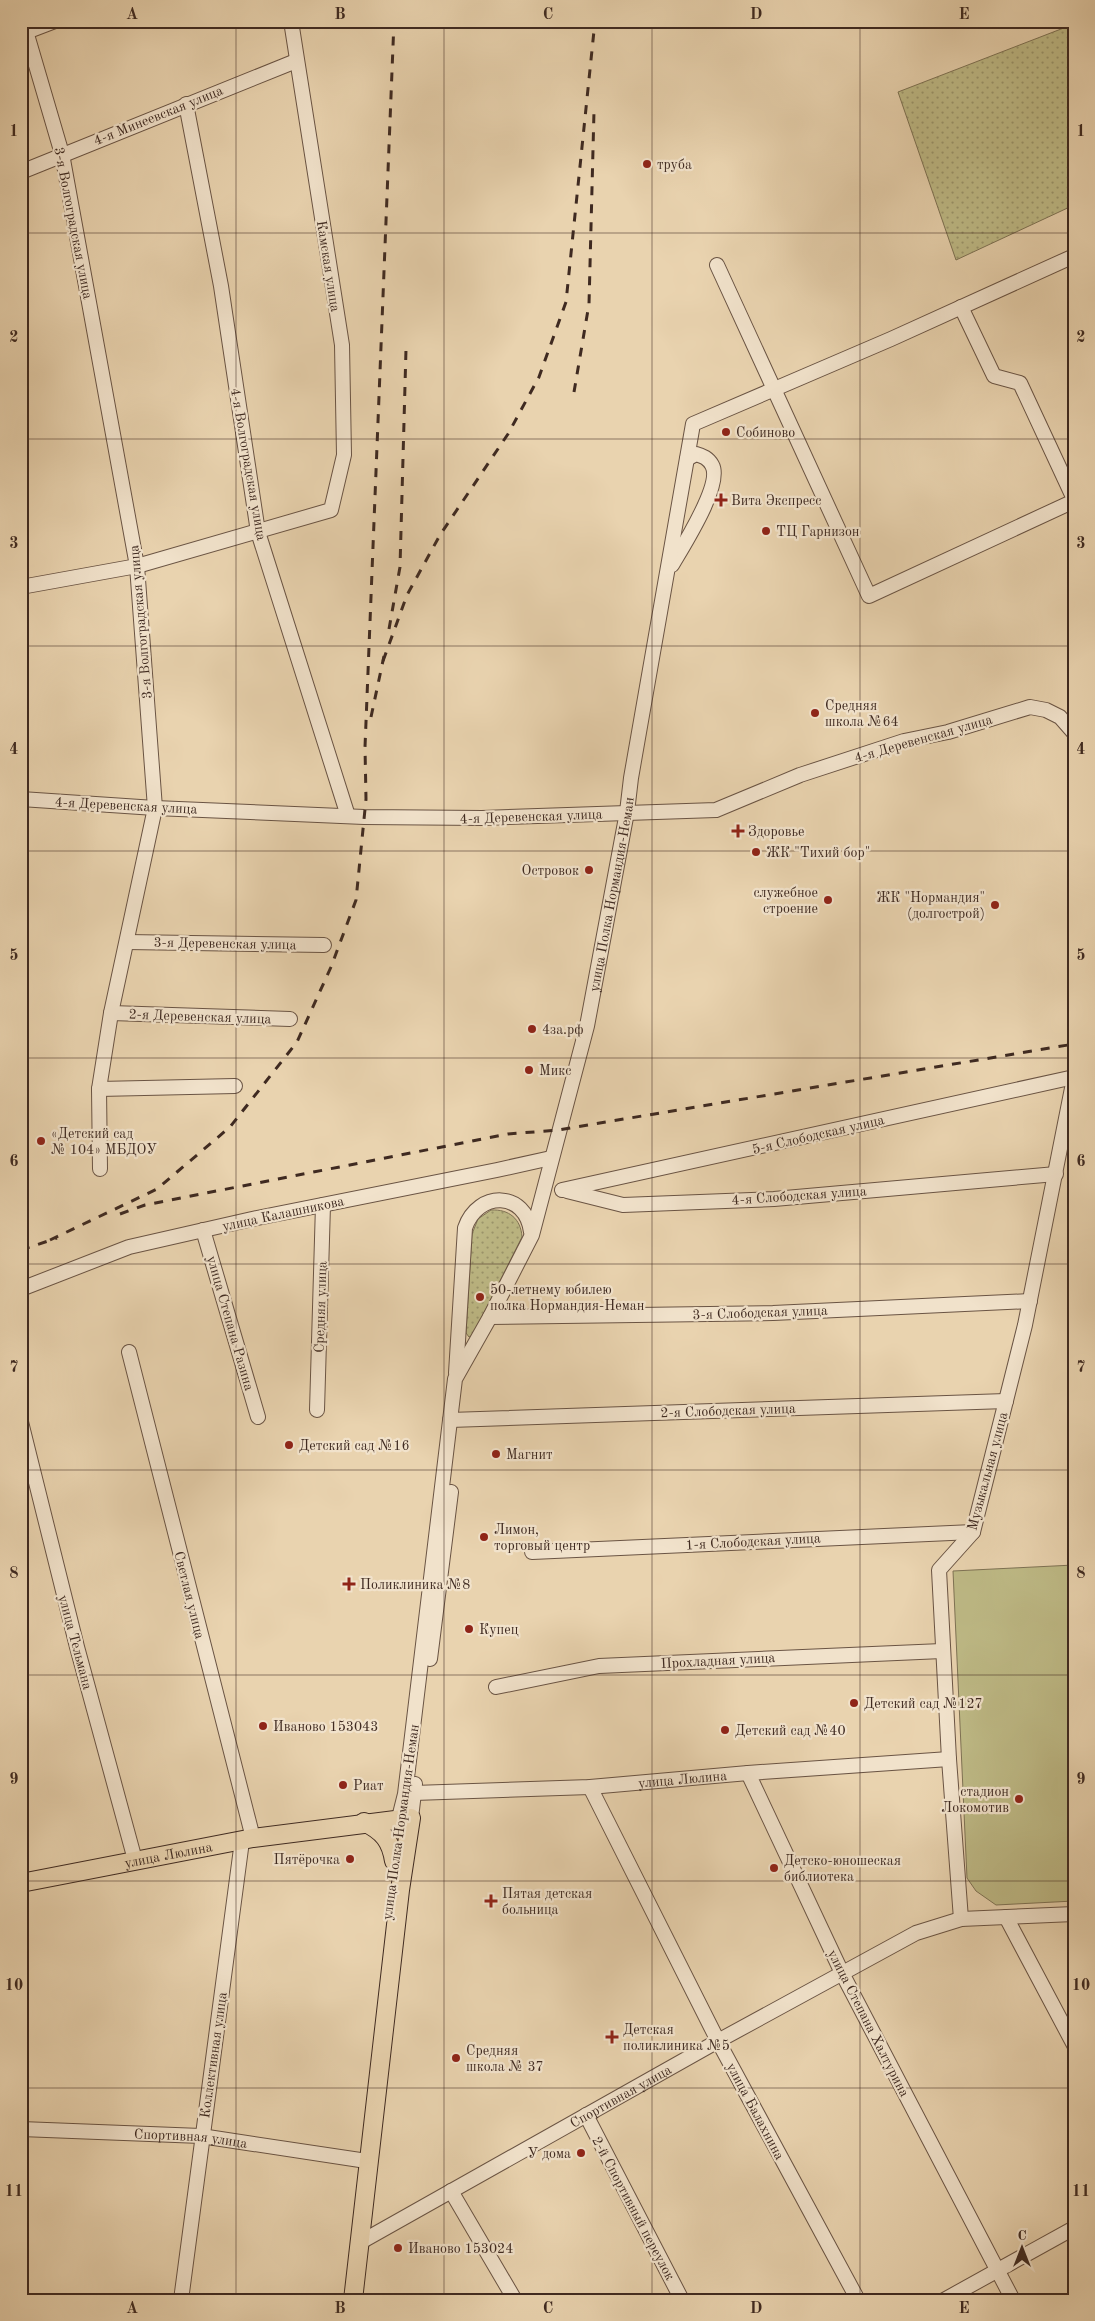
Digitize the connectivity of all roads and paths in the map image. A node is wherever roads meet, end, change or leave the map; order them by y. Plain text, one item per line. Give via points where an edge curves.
1 (55, 21) edge
2 (291, 21) edge
3 (23, 29) edge
4 (296, 61) junction
5 (186, 104) junction
6 (62, 154) junction
7 (21, 172) edge
8 (1074, 256) edge
9 (717, 265) dead end
10 (961, 307) junction
11 (774, 390) junction
12 (687, 459) junction
13 (1074, 500) edge
14 (258, 532) junction
15 (136, 566) junction
16 (666, 577) junction
17 (21, 587) edge
18 (1074, 733) edge
19 (21, 795) edge
20 (22, 799) edge
21 (21, 805) edge
22 (155, 808) junction
23 (627, 812) junction
24 (348, 816) junction
25 (127, 942) junction
26 (324, 945) dead end
27 (111, 1013) junction
28 (290, 1019) dead end
29 (1074, 1077) edge
30 (234, 1086) dead end
31 (99, 1089) junction
32 (551, 1158) junction
33 (100, 1170) dead end
34 (1056, 1174) junction
35 (544, 1186) junction
36 (562, 1190) junction
37 (323, 1205) junction
38 (203, 1230) junction
39 (532, 1235) junction
40 (21, 1289) edge
41 (1030, 1301) junction
42 (490, 1317) junction
43 (472, 1348) junction
44 (129, 1352) dead end
45 (455, 1379) junction
46 (1006, 1401) junction
47 (316, 1410) dead end
48 (258, 1416) dead end
49 (455, 1420) junction
50 (21, 1422) edge
51 (973, 1532) junction
52 (532, 1552) dead end
53 (942, 1651) junction
54 (496, 1687) dead end
55 (949, 1759) junction
56 (748, 1772) junction
57 (590, 1786) junction
58 (408, 1810) junction
59 (364, 1822) junction
60 (315, 1829) junction
61 (248, 1839) junction
62 (135, 1860) junction
63 (394, 1861) junction
64 (21, 1884) edge
65 (1074, 1914) edge
66 (1006, 1917) junction
67 (961, 1919) junction
68 (842, 1973) junction
69 (718, 2040) junction
70 (1074, 2045) edge
71 (586, 2115) junction
72 (21, 2129) edge
73 (201, 2136) junction
74 (360, 2160) junction
75 (451, 2191) junction
76 (1074, 2228) edge
77 (354, 2242) junction
78 (996, 2271) junction
79 (181, 2300) edge
80 (343, 2300) edge
81 (353, 2300) edge
82 (515, 2300) edge
83 (682, 2300) edge
84 (858, 2300) edge
85 (944, 2300) edge
86 (1013, 2300) edge

1 - 3 street
2 - 4 street, Камская улица
3 - 6 street, 3-я Волгоградская улица
4 - 5 street, 4-я Минеевская улица
4 - 14 street, Камская улица via 342,345 344,455 331,510
5 - 6 street, 4-я Минеевская улица
5 - 14 street, 4-я Волгоградская улица via 221,286
6 - 7 street, 4-я Минеевская улица
6 - 15 street, 3-я Волгоградская улица
8 - 10 street
9 - 11 street
10 - 11 street
10 - 13 street via 994,376 1020,383
11 - 12 street, улица Полка Нормандия-Неман via 693,424
11 - 13 street via 869,596
12 - 16 street, улица Полка Нормандия-Неман
12 - 16 street via 696,454 706,458 713,466 713,479 708,499
14 - 15 street
14 - 24 street, 4-я Волгоградская улица
15 - 17 street
15 - 22 street, 3-я Волгоградская улица
16 - 23 street, улица Полка Нормандия-Неман
18 - 23 street, 4-я Деревенская улица via 1060,717 1030,707 948,732 904,741 800,775 716,810
19 - 20 street
20 - 21 street
20 - 22 street, 4-я Деревенская улица
22 - 24 street, 4-я Деревенская улица
22 - 25 street, 3-я Волгоградская улица
23 - 24 street, 4-я Деревенская улица via 482,818
23 - 32 street, улица Полка Нормандия-Неман via 587,1026
25 - 26 street, 3-я Деревенская улица
25 - 27 street, 3-я Волгоградская улица
27 - 28 street, 2-я Деревенская улица
27 - 31 street, 3-я Волгоградская улица
29 - 34 street, Музыкальная улица
29 - 36 street, 5-я Слободская улица
30 - 31 street
31 - 33 street, 3-я Волгоградская улица
32 - 35 street, улица Полка Нормандия-Неман
32 - 37 street, улица Калашникова
34 - 36 street, 4-я Слободская улица via 774,1199 623,1205
34 - 41 street, Музыкальная улица
35 - 36 street, 4-я Слободская улица
35 - 39 street, улица Полка Нормандия-Неман
37 - 38 street, улица Калашникова
37 - 47 street, Средняя улица
38 - 40 street, улица Калашникова via 129,1246
38 - 48 street, улица Степана Разина
39 - 42 street, улица Полка Нормандия-Неман
39 - 45 street via 525,1214 507,1201 485,1203 469,1217 465,1228
41 - 42 street, 3-я Слободская улица via 773,1313
41 - 46 street, Музыкальная улица
42 - 43 street, улица Полка Нормандия-Неман
43 - 45 street, улица Полка Нормандия-Неман
43 - 49 street, улица Полка Нормандия-Неман
44 - 61 street, Светлая улица
45 - 49 street, улица Полка Нормандия-Неман
46 - 49 street, 2-я Слободская улица
46 - 51 street, Музыкальная улица
49 - 58 street, улица Полка Нормандия-Неман
49 - 58 street, улица Полка Нормандия-Неман
50 - 62 street, улица Тельмана
51 - 52 street, 1-я Слободская улица
51 - 53 street, Музыкальная улица via 940,1570
53 - 54 street, Прохладная улица via 599,1666
53 - 55 street, Музыкальная улица
55 - 56 street, улица Люлина
55 - 67 street, Музыкальная улица
56 - 57 street, улица Люлина
56 - 68 street, улица Степана Халтурина
57 - 58 street, улица Люлина
57 - 69 street, улица Балахнина
58 - 59 main road, улица Люлина
58 - 60 main road, улица Люлина via 324,1824
58 - 63 main road, улица Полка Нормандия-Неман
58 - 77 main road, улица Полка Нормандия-Неман
59 - 60 main road, улица Люлина
59 - 63 main road via 389,1840
60 - 61 main road, улица Люлина
61 - 62 main road, улица Люлина
61 - 73 street, Коллективная улица
62 - 64 main road, улица Люлина
63 - 74 main road, улица Полка Нормандия-Неман
65 - 66 street, Спортивная улица
66 - 67 street, Спортивная улица
66 - 70 street
67 - 68 street, Спортивная улица via 916,1933
68 - 69 street, Спортивная улица
68 - 78 street, улица Степана Халтурина
69 - 71 street, Спортивная улица
69 - 84 street, улица Балахнина
71 - 75 street, Спортивная улица
71 - 83 street, 2-й Спортивный переулок
72 - 73 street, Спортивная улица
73 - 74 street, Спортивная улица
73 - 79 street, Коллективная улица
74 - 77 main road, улица Полка Нормандия-Неман
75 - 77 street, Спортивная улица
75 - 82 street
76 - 78 street
77 - 80 main road, улица Полка Нормандия-Неман
77 - 81 main road, улица Полка Нормандия-Неман
78 - 85 street
78 - 86 street, улица Степана Халтурина

